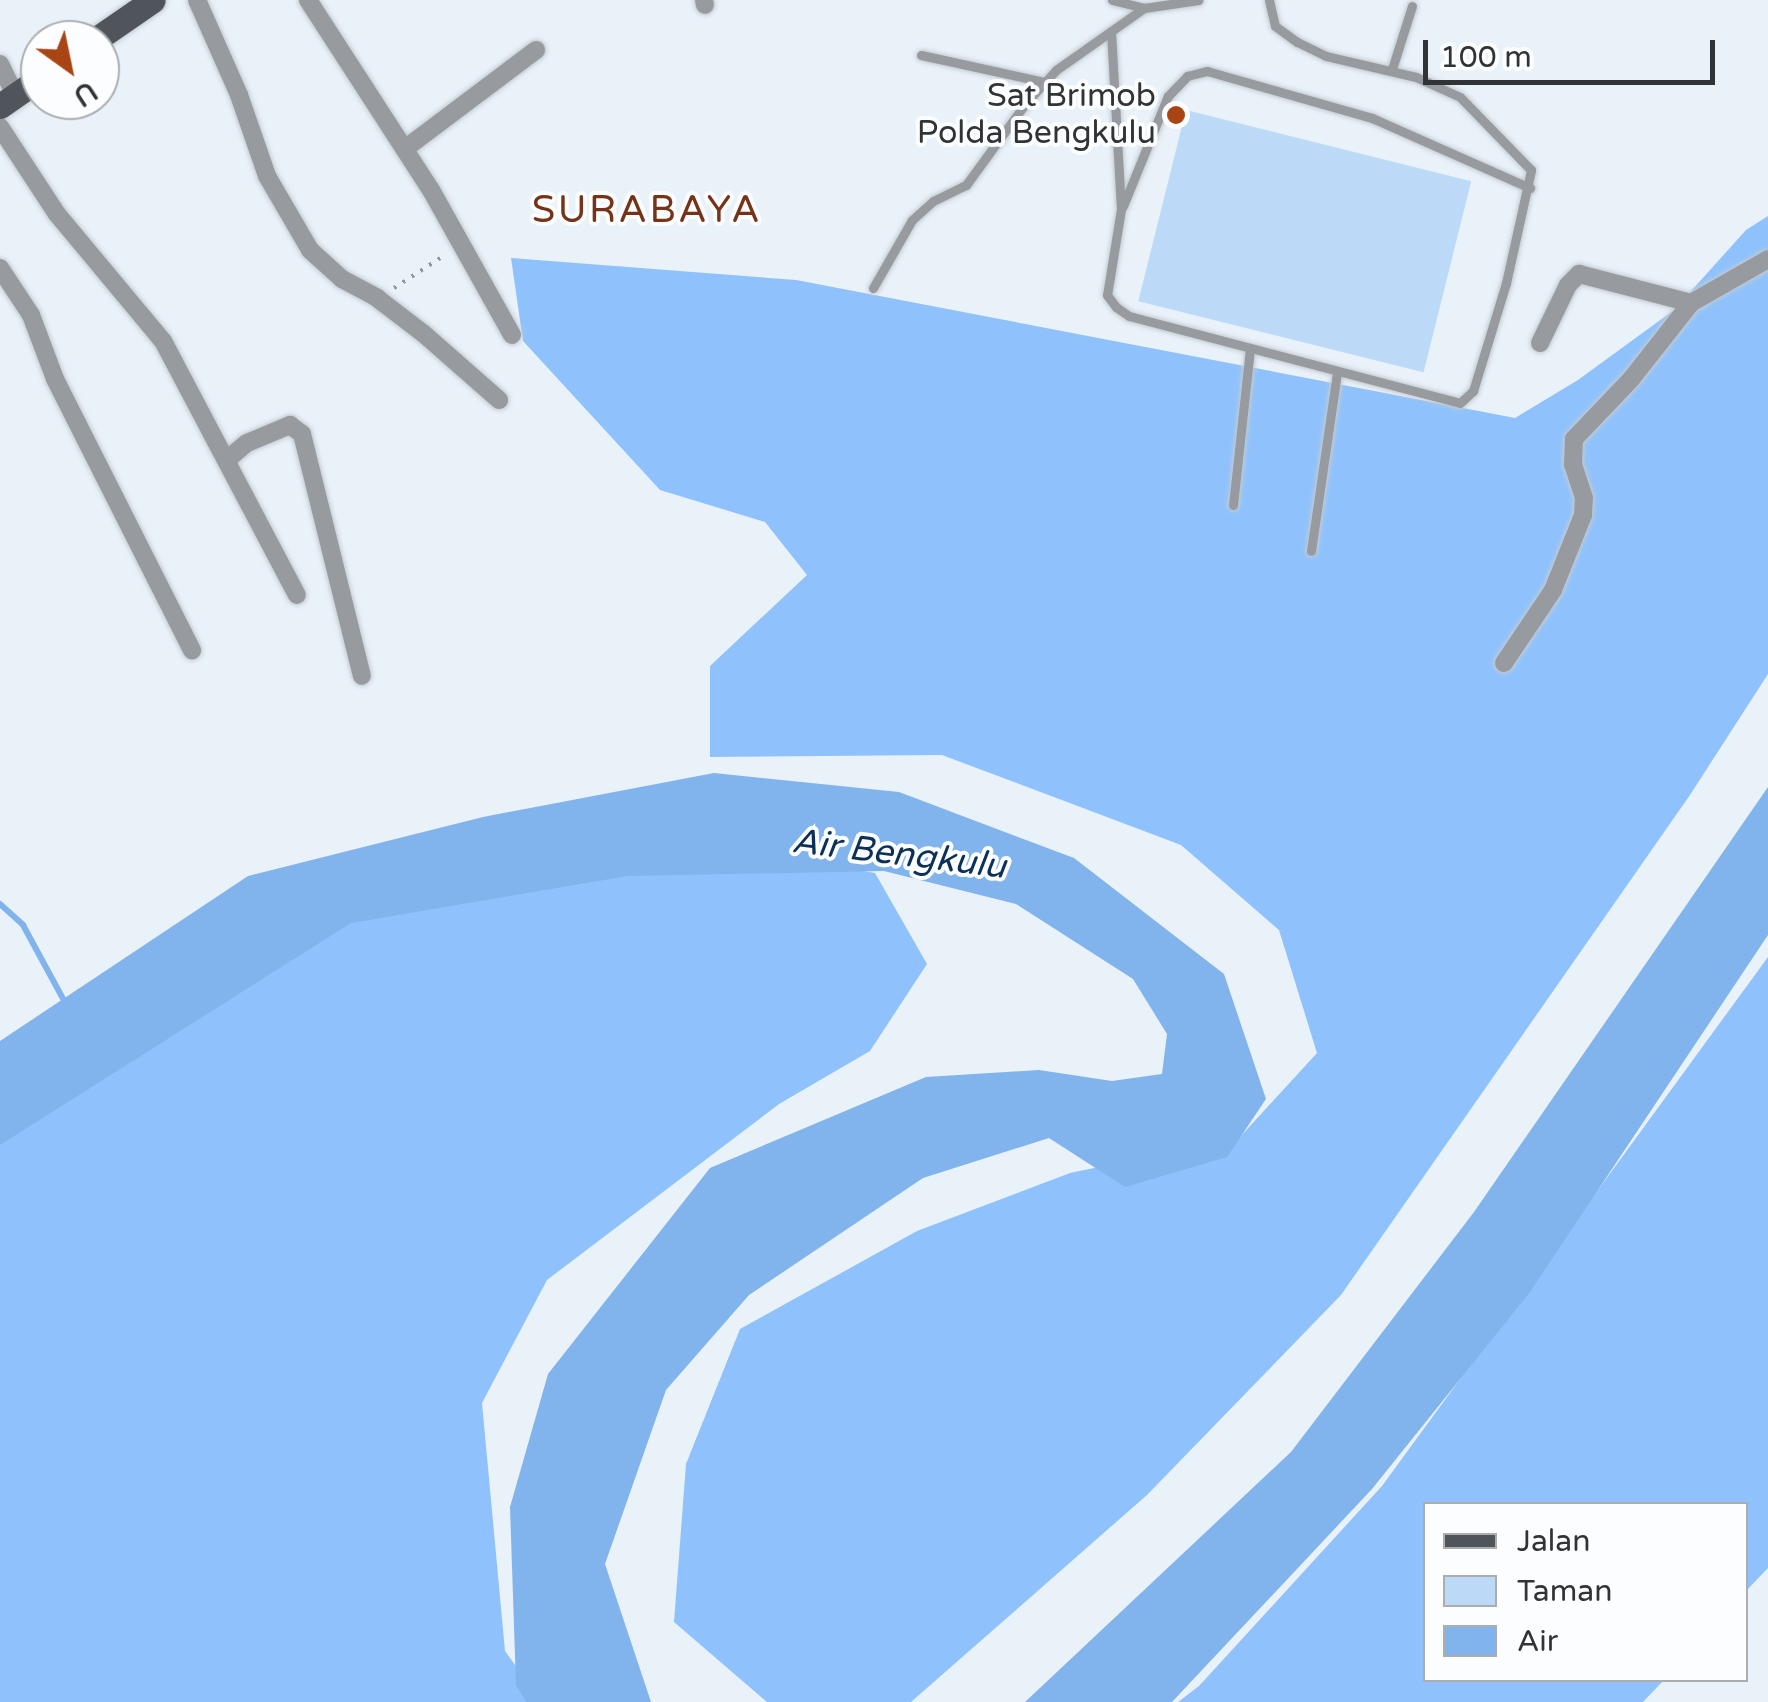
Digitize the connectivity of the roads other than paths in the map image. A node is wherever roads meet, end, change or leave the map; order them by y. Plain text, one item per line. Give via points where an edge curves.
1 (154, 0) edge
2 (197, 0) edge
3 (308, 0) edge
4 (1112, 0) edge
5 (1198, 0) edge
6 (1269, 0) edge
7 (1412, 6) dead end
8 (1144, 8) junction
9 (120, 23) edge
10 (1111, 31) junction
11 (536, 50) dead end
12 (921, 55) dead end
13 (0, 64) edge
14 (1392, 69) junction
15 (1045, 82) junction
16 (7, 100) edge
17 (0, 127) edge
18 (406, 148) junction
19 (1530, 188) junction
20 (1122, 209) junction
21 (1768, 259) edge
22 (0, 268) edge
23 (873, 288) dead end
24 (1692, 303) junction
25 (512, 335) dead end
26 (1540, 343) dead end
27 (1250, 349) junction
28 (1337, 372) junction
29 (499, 400) dead end
30 (229, 458) junction
31 (1233, 504) dead end
32 (1311, 551) dead end
33 (297, 594) dead end
34 (192, 650) dead end
35 (1504, 663) dead end
36 (362, 676) dead end

1 - 9 main road
2 - 29 street via 287,218 328,268 377,298
3 - 18 street
4 - 8 lane
5 - 8 lane
6 - 14 lane via 1275,26 1297,42 1326,56
7 - 14 lane
8 - 10 lane
10 - 15 lane
10 - 20 lane
11 - 18 street
12 - 15 lane
13 - 16 street
14 - 19 lane via 1460,97 1531,170
15 - 23 lane via 966,185 912,220
17 - 30 street via 57,214 163,341
18 - 25 street
19 - 20 lane via 1372,118 1207,71 1186,76 1168,96
19 - 28 lane via 1468,398 1460,403
20 - 27 lane via 1108,295 1116,307
21 - 24 street
22 - 34 street via 31,315 64,396
24 - 26 street via 1579,274
24 - 35 street via 1574,439 1583,515 1552,590
27 - 28 lane
27 - 31 lane
28 - 32 lane
30 - 33 street
30 - 36 street via 290,424 302,434

